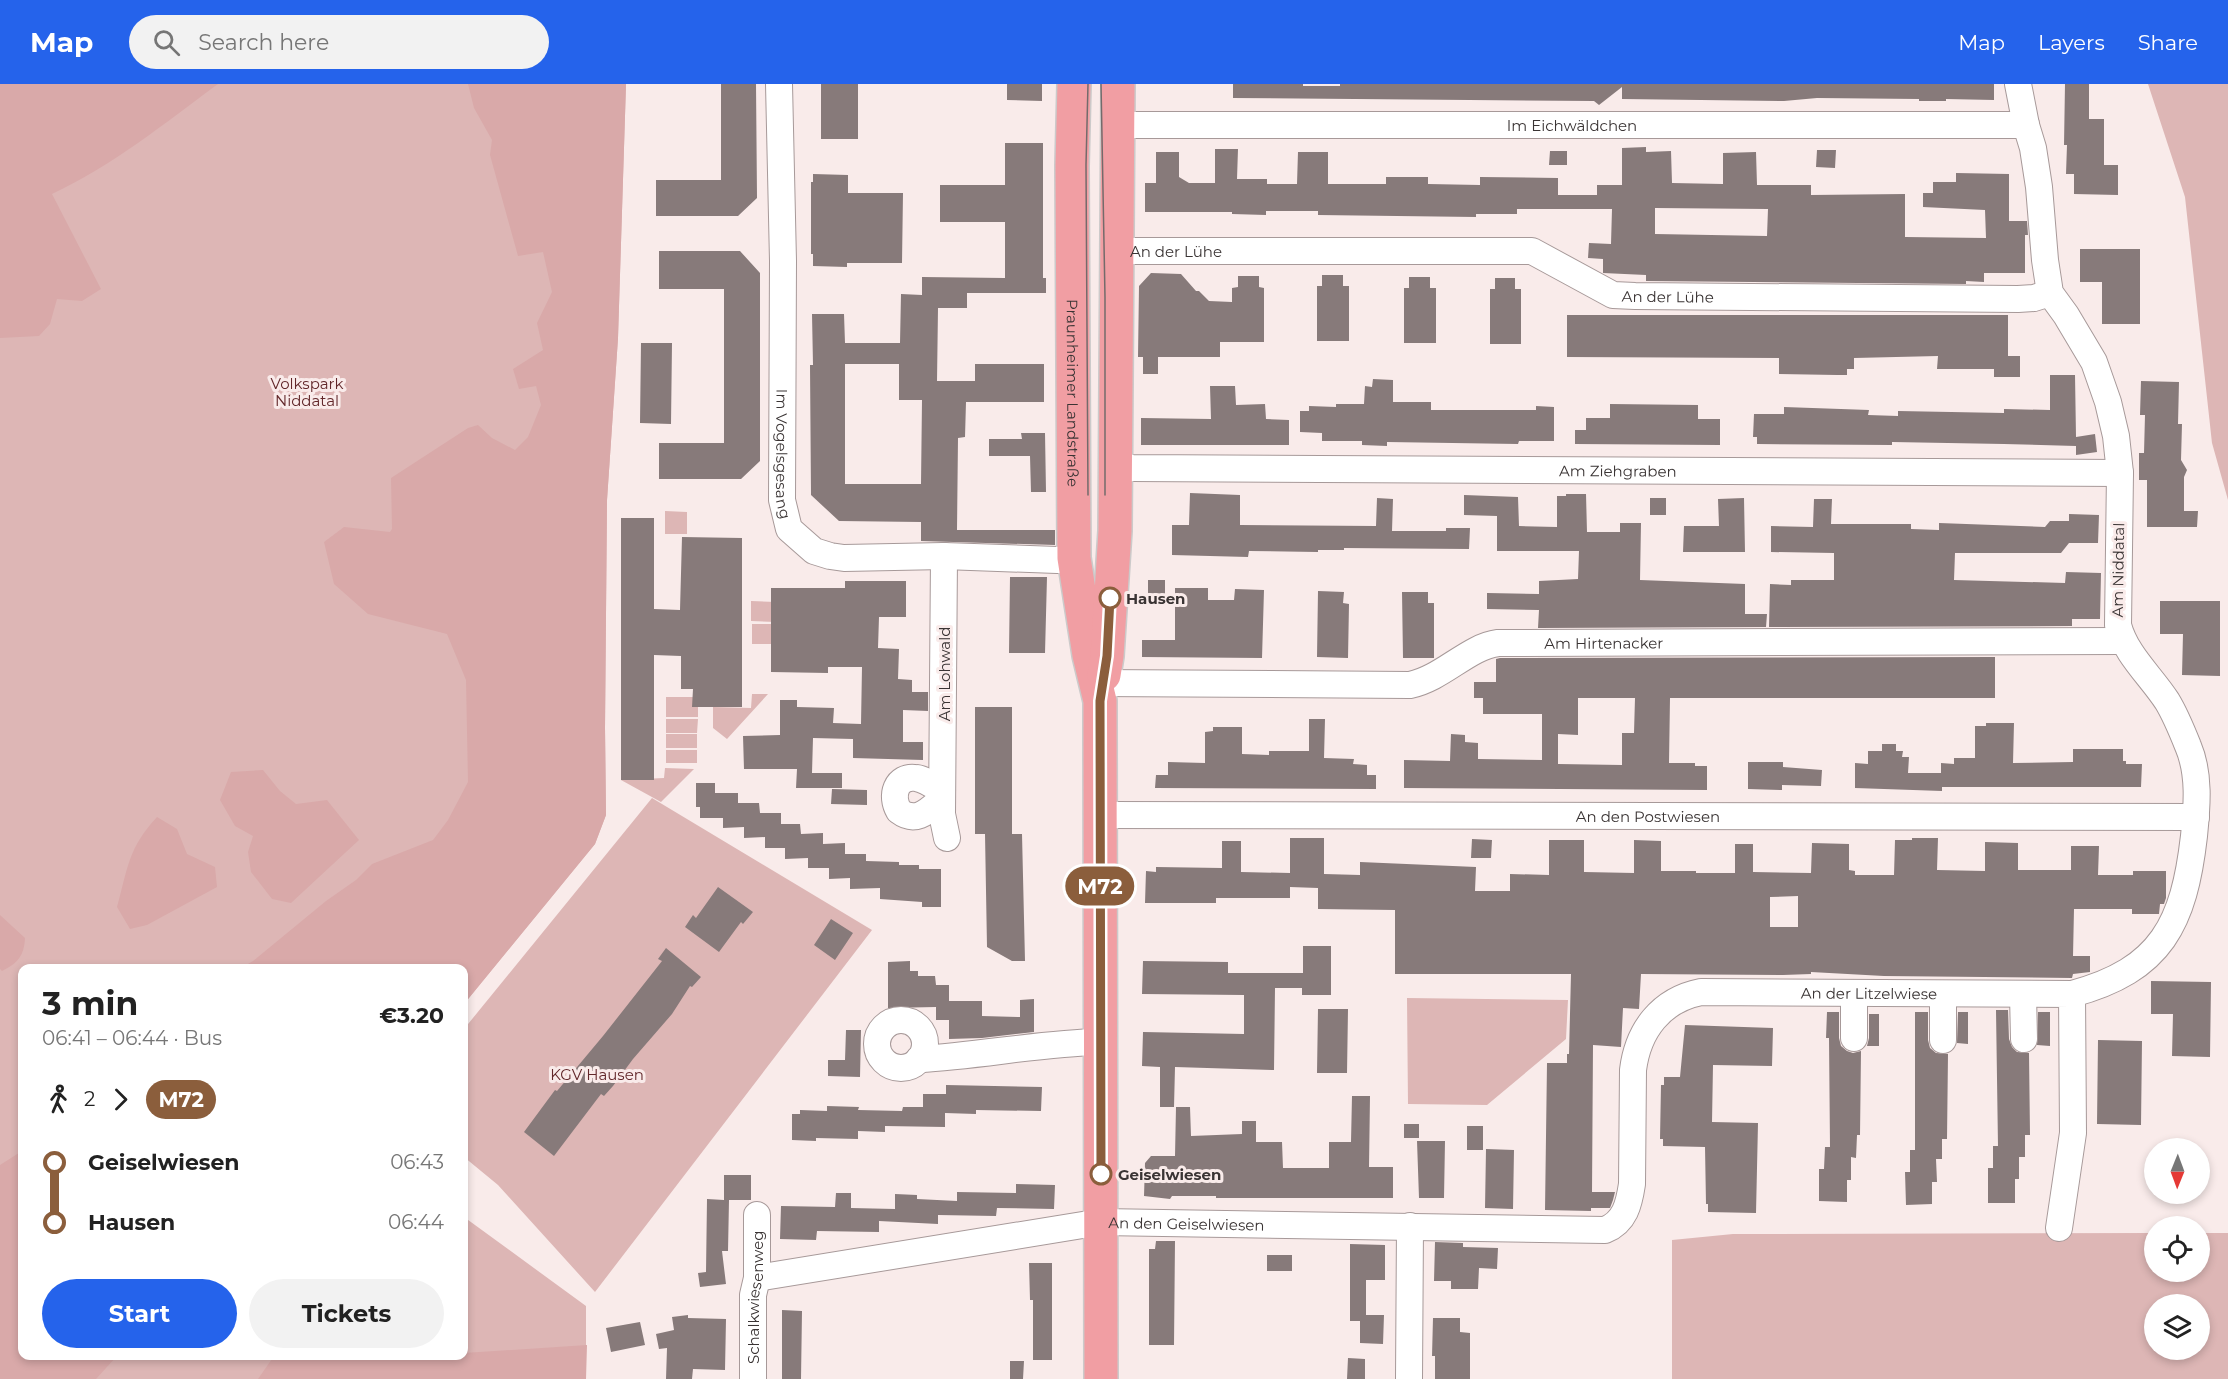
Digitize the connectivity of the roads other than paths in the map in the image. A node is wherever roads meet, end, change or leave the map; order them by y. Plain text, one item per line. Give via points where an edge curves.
1 (779, 84) edge
2 (1074, 84) edge
3 (1118, 84) edge
4 (2018, 84) edge
5 (1118, 124) junction
6 (2026, 125) junction
7 (1118, 251) junction
8 (2050, 293) junction
9 (1116, 466) junction
10 (2120, 473) junction
11 (1115, 531) junction
12 (944, 556) junction
13 (1074, 558) junction
14 (2122, 641) junction
15 (1099, 689) junction
16 (1100, 815) junction
17 (2196, 817) junction
18 (947, 838) dead end
19 (1854, 993) junction
20 (1943, 993) junction
21 (2023, 994) junction
22 (2072, 994) junction
23 (1854, 1038) dead end
24 (2024, 1039) dead end
25 (1943, 1040) dead end
26 (1100, 1042) junction
27 (919, 1059) dead end
28 (757, 1215) dead end
29 (1101, 1222) junction
30 (1617, 1225) joint
31 (1410, 1226) junction
32 (2059, 1228) dead end
33 (757, 1278) junction
34 (753, 1379) edge
35 (1101, 1379) edge
36 (1409, 1379) edge

1 - 12 street, Im Vogelsgesang via 782,500 789,529 814,551 837,557
2 - 13 main road, Praunheimer Landstraße
3 - 5 main road, Praunheimer Landstraße
4 - 6 street, Am Niddatal
5 - 6 street, Im Eichwäldchen
5 - 7 main road, Praunheimer Landstraße
6 - 8 street, Am Niddatal via 2039,187
7 - 8 street, An der Lühe via 1532,251 1612,295 2018,299
7 - 9 main road, Praunheimer Landstraße
8 - 10 street, Am Niddatal via 2094,362 2116,436
9 - 10 street, Am Ziehgraben
9 - 11 main road, Praunheimer Landstraße
10 - 14 street, Am Niddatal via 2118,625
11 - 13 main road via 1108,544
11 - 15 main road, Praunheimer Landstraße via 1107,656
12 - 13 street, Im Vogelsgesang
12 - 18 street, Am Lohwald via 942,814
13 - 15 main road, Praunheimer Landstraße via 1089,656
14 - 15 street, Am Hirtenacker via 1498,643 1410,685
14 - 17 street, Am Niddatal via 2168,702 2189,747 2196,777
15 - 16 main road, Praunheimer Landstraße
16 - 17 street, An den Postwiesen
16 - 26 main road, Praunheimer Landstraße
17 - 22 street, Am Niddatal via 2182,903 2165,937 2150,954 2120,976
19 - 20 street, An der Litzelwiese
19 - 23 street
19 - 30 street, An der Litzelwiese via 1701,992 1678,999 1654,1017 1635,1053 1632,1184 1630,1202
20 - 21 street, An der Litzelwiese
20 - 25 street
21 - 22 street, An der Litzelwiese
21 - 24 street
22 - 32 street via 2073,1133
26 - 27 street
26 - 29 main road, Praunheimer Landstraße
28 - 33 street, Schalkwiesenweg
29 - 31 street, An den Geiselwiesen
29 - 33 street, An den Geiselwiesen
29 - 35 main road, Praunheimer Landstraße
30 - 31 street, An den Geiselwiesen via 1605,1230
31 - 36 street
33 - 34 street, Schalkwiesenweg via 753,1295

